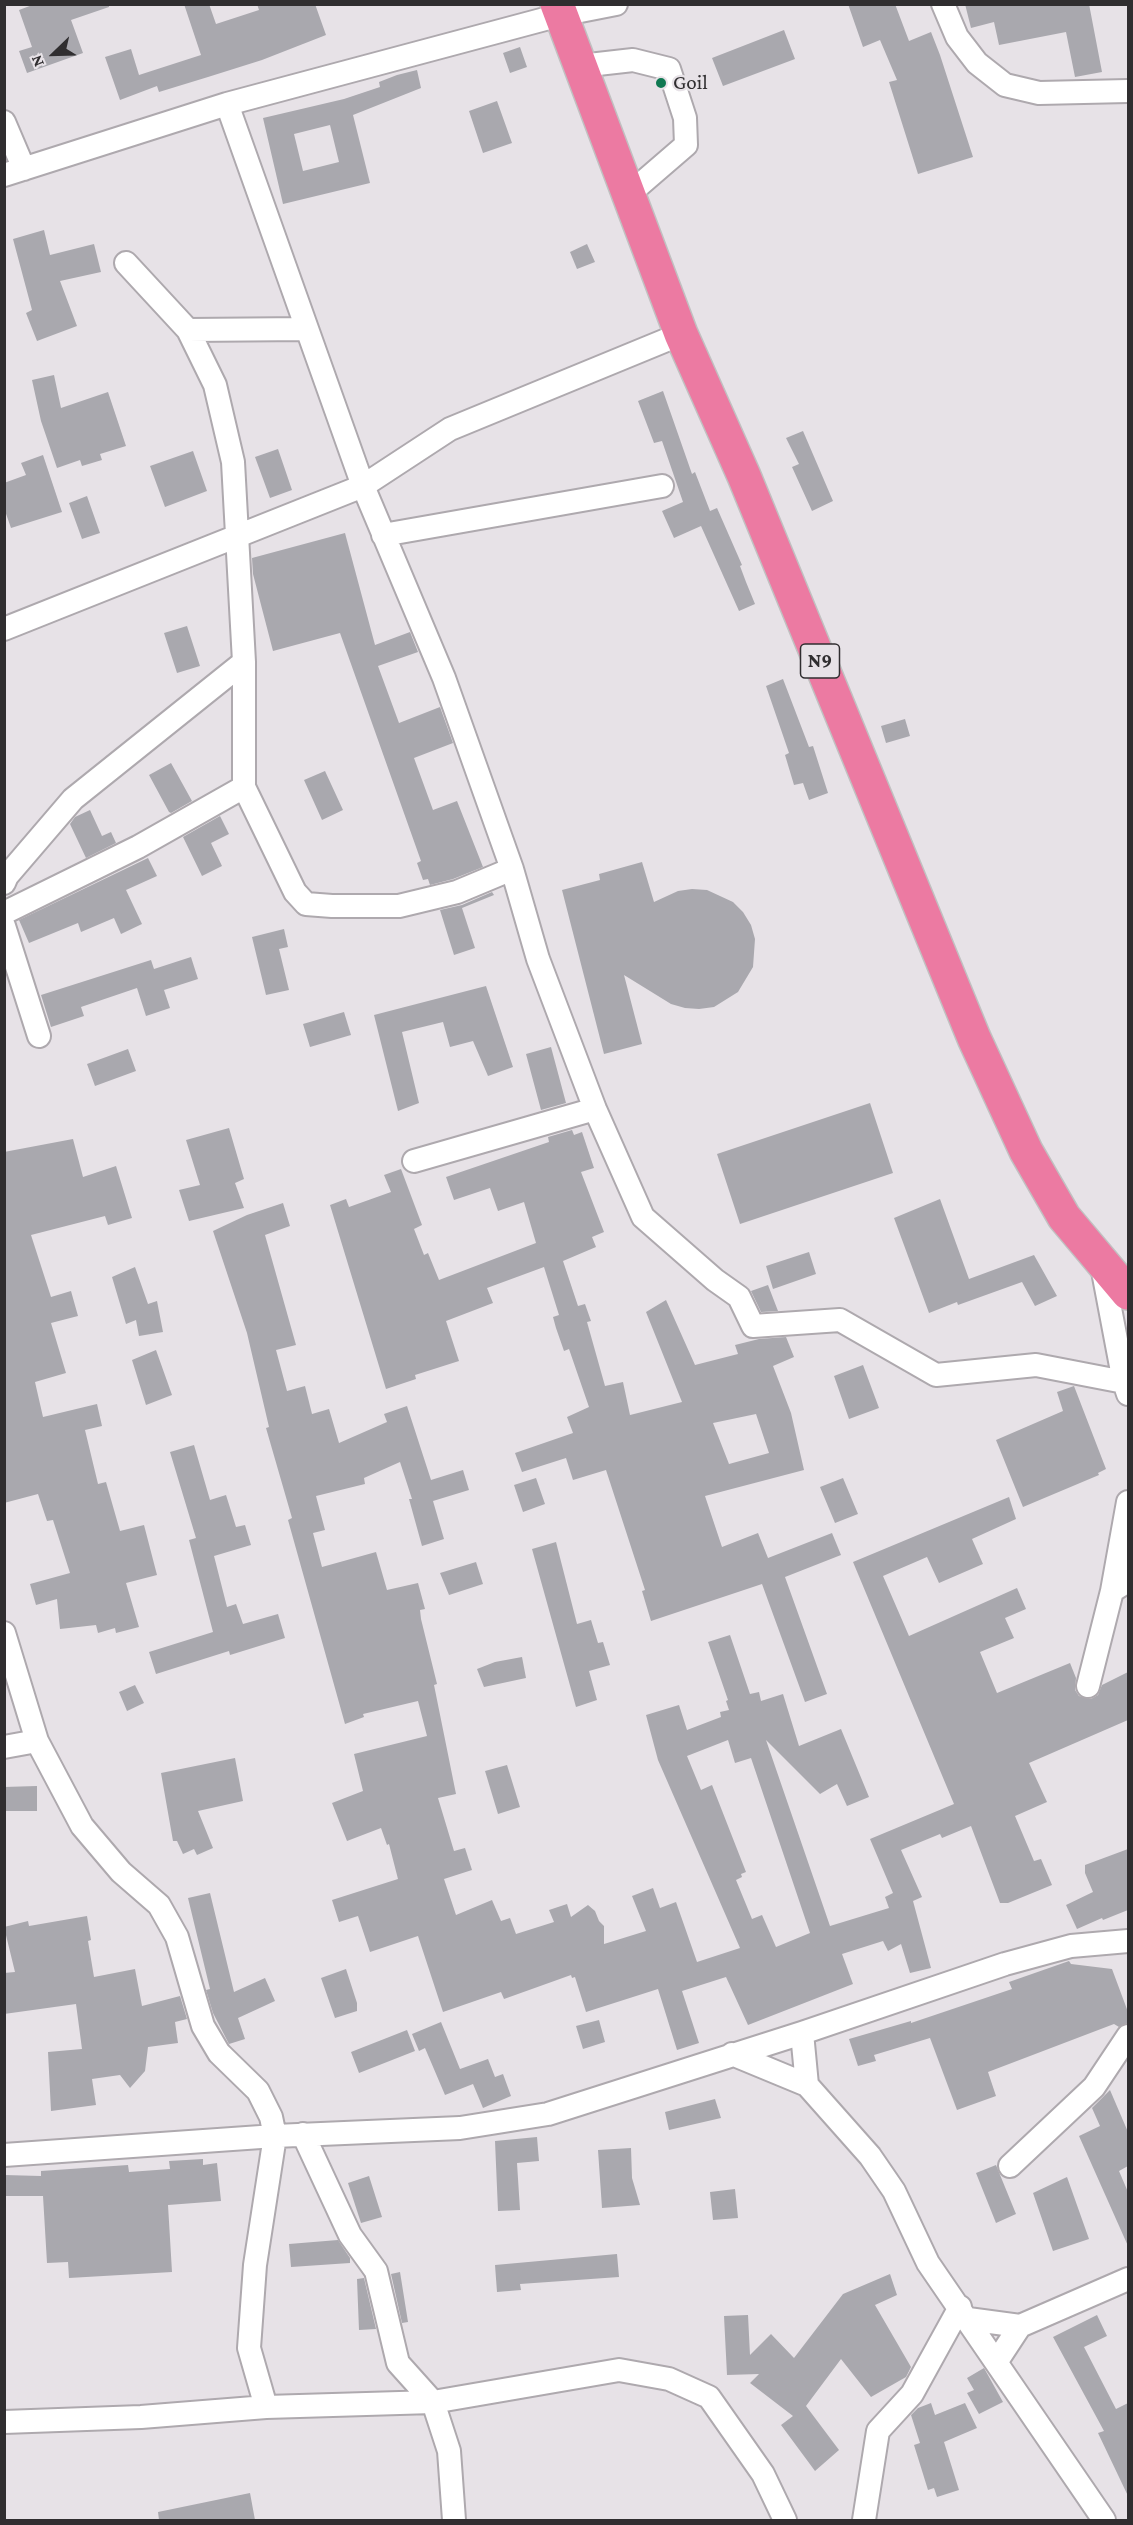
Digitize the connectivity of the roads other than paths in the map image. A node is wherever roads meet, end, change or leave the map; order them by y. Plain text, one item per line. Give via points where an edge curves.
1 (616, 4) edge
2 (943, 4) edge
3 (558, 10) edge
4 (580, 66) junction
5 (1128, 91) edge
6 (227, 104) junction
7 (4, 122) edge
8 (14, 172) edge
9 (628, 195) junction
10 (126, 263) dead end
11 (307, 329) junction
12 (188, 330) junction
13 (681, 334) junction
14 (363, 486) junction
15 (662, 486) dead end
16 (383, 535) junction
17 (237, 537) junction
18 (4, 629) edge
19 (244, 662) junction
20 (244, 787) junction
21 (512, 870) junction
22 (4, 883) edge
23 (4, 913) edge
24 (4, 926) edge
25 (39, 1036) dead end
26 (595, 1109) junction
27 (414, 1161) dead end
28 (1101, 1263) junction
29 (1128, 1293) edge
30 (1126, 1388) edge
31 (1128, 1502) edge
32 (1120, 1586) edge
33 (4, 1633) edge
34 (1088, 1686) dead end
35 (37, 1741) junction
36 (4, 1747) edge
37 (1128, 1941) edge
38 (802, 2033) junction
39 (1128, 2036) edge
40 (732, 2054) junction
41 (807, 2085) junction
42 (303, 2134) junction
43 (274, 2136) junction
44 (4, 2155) edge
45 (1010, 2166) dead end
46 (1128, 2279) edge
47 (964, 2313) junction
48 (1020, 2326) junction
49 (997, 2361) junction
50 (433, 2402) junction
51 (266, 2407) junction
52 (4, 2422) edge
53 (454, 2520) edge
54 (785, 2520) edge
55 (864, 2520) edge
56 (1104, 2520) edge

1 - 3 street
2 - 5 street via 957,37 977,63 1005,85 1040,93
3 - 4 highway, N9
3 - 6 street
4 - 9 highway, N9
4 - 9 street via 633,60 669,69 685,118 686,146
6 - 8 street
6 - 11 street
7 - 8 street
9 - 13 highway, N9
10 - 12 street
11 - 12 street
11 - 14 street
12 - 17 street via 215,385 233,462
13 - 14 street via 450,429
13 - 28 highway, N9 via 744,476 974,1038 1026,1151 1064,1217
14 - 16 street
14 - 17 street
15 - 16 street
16 - 21 street via 444,678
17 - 18 street
17 - 19 street
19 - 20 street
19 - 22 street via 74,799
20 - 21 street via 296,892 306,904 399,906 457,892
20 - 23 street via 138,847
21 - 26 street via 538,958
24 - 25 street
26 - 27 street
26 - 30 street via 643,1216 740,1297 753,1326 840,1320 936,1375 1036,1365
28 - 29 highway, N9
28 - 30 street
31 - 32 street
32 - 34 street
33 - 35 street
35 - 36 street
35 - 43 street via 82,1826 121,1872 159,1905 177,1937 203,2026 219,2052 258,2091 271,2117
37 - 38 street via 1071,1946 1005,1964
38 - 40 street
38 - 41 street
39 - 45 street via 1094,2087
40 - 41 street
40 - 42 street via 548,2115 460,2128
41 - 47 street via 870,2156 894,2191 928,2263
42 - 43 street
42 - 50 street via 350,2235 376,2271 398,2363
43 - 44 street
43 - 51 street via 255,2265 249,2348
46 - 48 street
47 - 48 street
47 - 49 street
47 - 55 street via 912,2394 878,2431
48 - 49 street
49 - 56 street
50 - 51 street
50 - 53 street via 449,2451
50 - 54 street via 619,2370 669,2379 709,2397 764,2474
51 - 52 street

